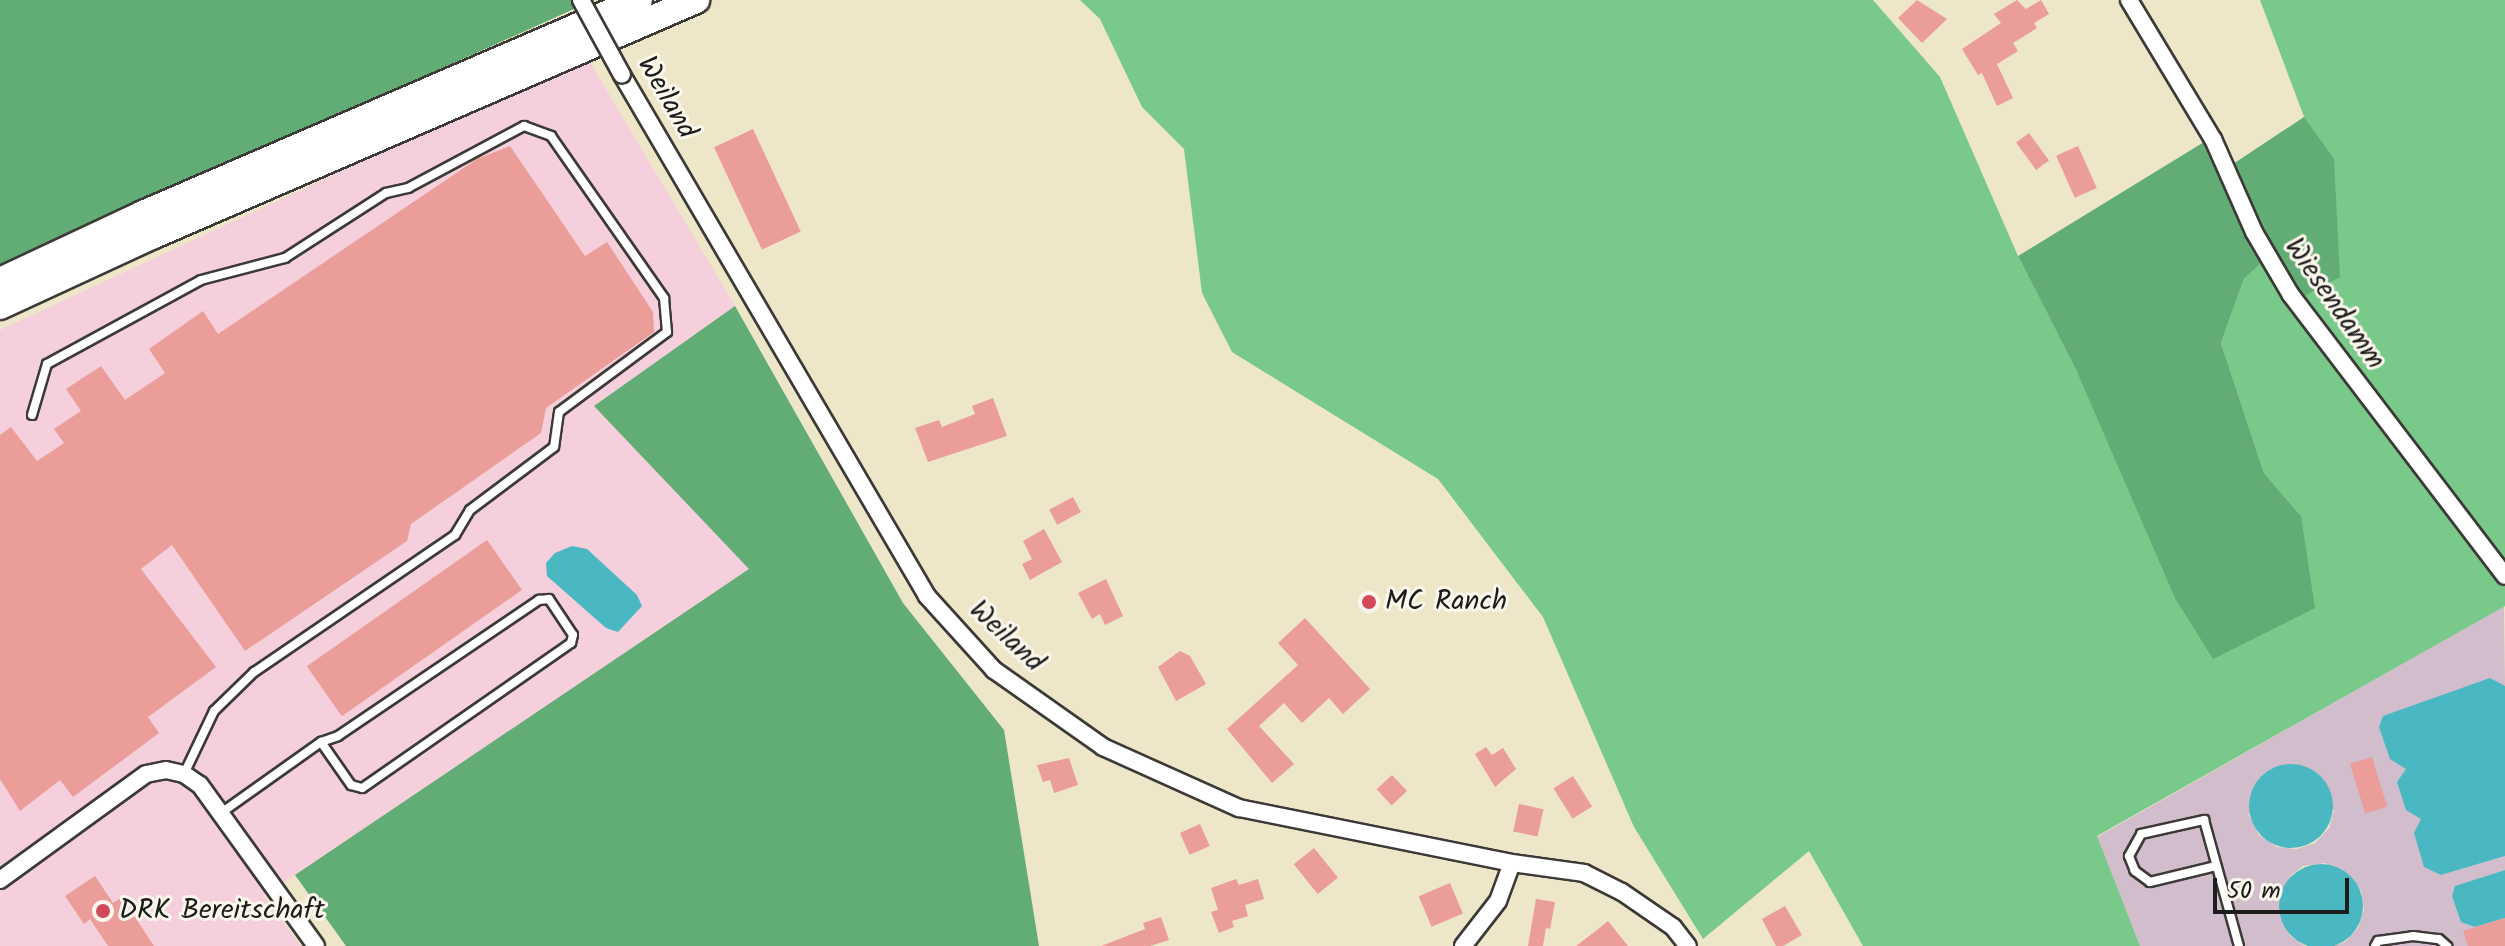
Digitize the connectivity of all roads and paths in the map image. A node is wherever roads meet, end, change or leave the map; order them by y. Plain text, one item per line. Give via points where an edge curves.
1 (581, 0) edge
2 (639, 0) edge
3 (696, 0) edge
4 (2129, 0) edge
5 (0, 281) edge
6 (0, 306) edge
7 (32, 415) dead end
8 (2505, 576) edge
9 (321, 742) junction
10 (184, 774) junction
11 (220, 814) junction
12 (1512, 863) junction
13 (2216, 866) junction
14 (0, 880) edge
15 (313, 945) edge
16 (1463, 946) edge
17 (1688, 946) edge
18 (2239, 946) edge
19 (2375, 946) edge
20 (2447, 946) edge

1 - 12 street, Weiland, bridge via 927,596 994,670 1103,747 1239,808
2 - 5 highway
3 - 6 highway
4 - 8 street, Wiesendamm via 2213,139 2254,232 2291,295
7 - 10 lane via 47,364 201,280 285,258 386,193 408,188 524,126 551,136 664,298 667,332 559,412 554,447 470,510 455,535 254,672 214,711
9 - 9 lane via 338,736 545,598 573,635 571,643 362,788 351,785
9 - 11 lane
10 - 11 street via 200,785
10 - 14 street via 146,774
11 - 15 street
12 - 16 street via 1498,901
12 - 17 street, Weiland via 1584,873 1673,927
13 - 13 lane via 2204,820 2141,834 2129,856 2135,871 2150,882
13 - 18 lane
19 - 20 lane via 2378,941 2413,936 2439,939

